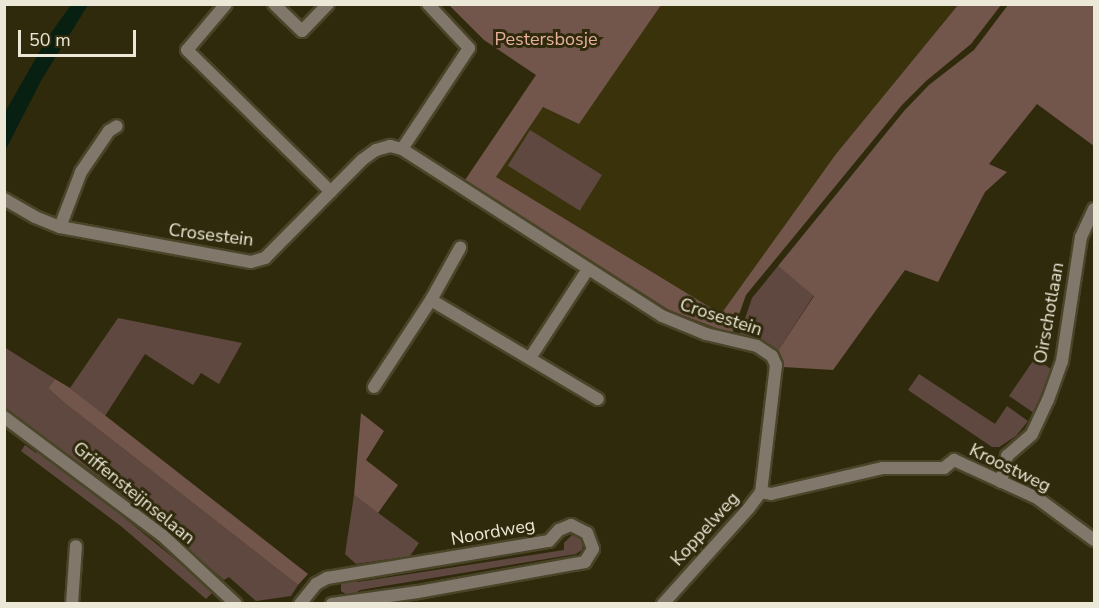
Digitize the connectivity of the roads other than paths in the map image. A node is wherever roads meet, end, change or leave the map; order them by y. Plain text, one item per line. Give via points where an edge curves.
1 (226, 4) edge
2 (274, 4) edge
3 (328, 4) edge
4 (428, 4) edge
5 (117, 126) dead end
6 (402, 149) junction
7 (331, 192) junction
8 (4, 199) edge
9 (1095, 209) edge
10 (60, 227) junction
11 (460, 248) dead end
12 (588, 269) junction
13 (431, 300) junction
14 (530, 358) junction
15 (777, 365) joint
16 (374, 387) dead end
17 (598, 399) dead end
18 (4, 417) edge
19 (1001, 482) junction
20 (760, 492) junction
21 (1095, 540) edge
22 (76, 546) dead end
23 (72, 603) edge
24 (236, 603) edge
25 (300, 603) edge
26 (332, 603) edge
27 (663, 603) edge

1 - 7 street via 186,50
2 - 3 street via 302,31
4 - 6 street via 469,48
5 - 10 street via 81,172
6 - 7 street, Crosestein via 390,146 376,150
6 - 12 street, Crosestein
7 - 10 street, Crosestein via 265,258 251,262
8 - 10 street, Crosestein
9 - 19 street, Oirschotlaan via 1081,237 1062,361 1032,434 1007,456
11 - 13 street
12 - 14 street
12 - 15 street, Crosestein via 662,316 706,334 757,346 772,356
13 - 14 street
13 - 16 street
14 - 17 street
15 - 20 street, Koppelweg
18 - 24 street, Griffensteijnselaan via 162,535
19 - 20 street, Kroostweg via 954,460 944,468 883,468 771,494
19 - 21 street, Kroostweg via 1037,498
20 - 27 street, Koppelweg
22 - 23 street
25 - 26 street, Noordweg via 316,584 327,578 549,541 559,530 571,525 587,533 593,549 585,562

